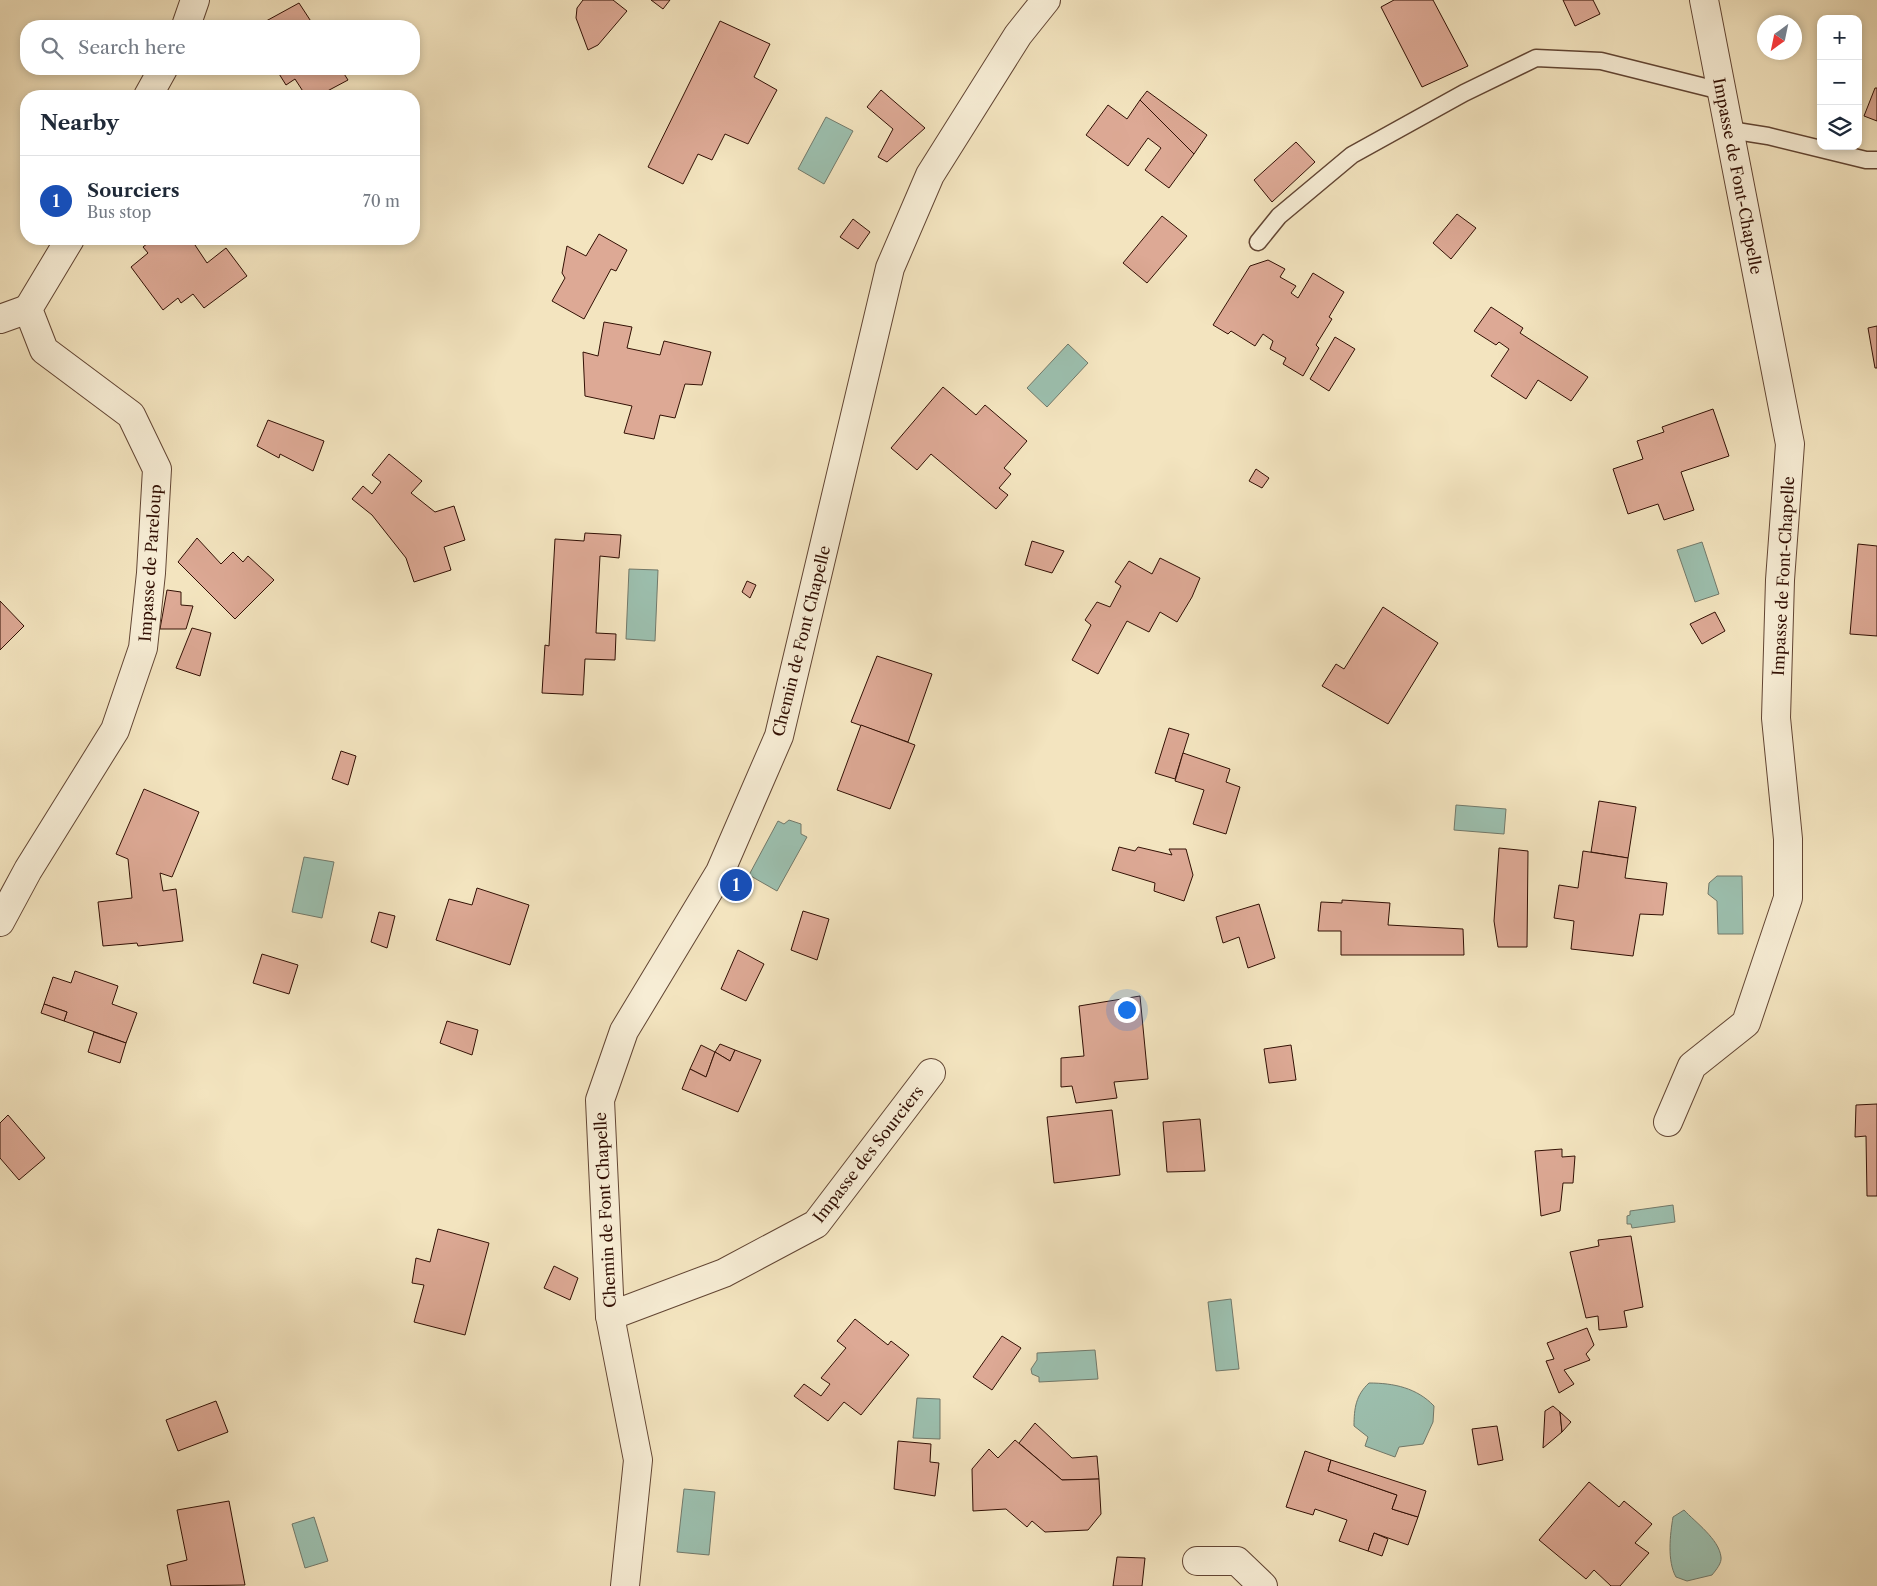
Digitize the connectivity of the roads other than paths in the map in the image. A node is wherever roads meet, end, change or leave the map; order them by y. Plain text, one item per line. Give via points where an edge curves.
1 (195, 0) edge
2 (1046, 0) edge
3 (1704, 0) edge
4 (188, 20) edge
5 (160, 75) edge
6 (151, 90) edge
7 (1721, 91) junction
8 (1730, 130) junction
9 (1877, 160) edge
10 (1258, 242) dead end
11 (66, 245) edge
12 (28, 309) junction
13 (0, 319) edge
14 (0, 922) edge
15 (931, 1073) dead end
16 (1668, 1122) dead end
17 (610, 1316) junction
18 (1197, 1561) dead end
19 (625, 1586) edge
20 (1263, 1586) edge

1 - 4 street
2 - 17 street, Chemin de Font Chapelle via 1018,35 930,175 890,268 779,736 720,872 624,1031 600,1100
3 - 7 street, Impasse de Font-Chapelle
5 - 6 street
7 - 8 street, Impasse de Font-Chapelle
7 - 10 lane via 1601,61 1536,58 1464,93 1352,155 1279,216
8 - 9 lane
8 - 16 street, Impasse de Font-Chapelle via 1790,444 1780,580 1776,718 1788,839 1788,898 1746,1023 1692,1066
11 - 12 street
12 - 13 street
12 - 14 street, Impasse de Pareloup via 44,350 131,415 156,469 151,573 143,648 115,730 28,870
15 - 17 street, Impasse des Sourciers via 816,1224 724,1273
17 - 19 street, Chemin de Font Chapelle via 638,1460
18 - 20 street via 1238,1561

